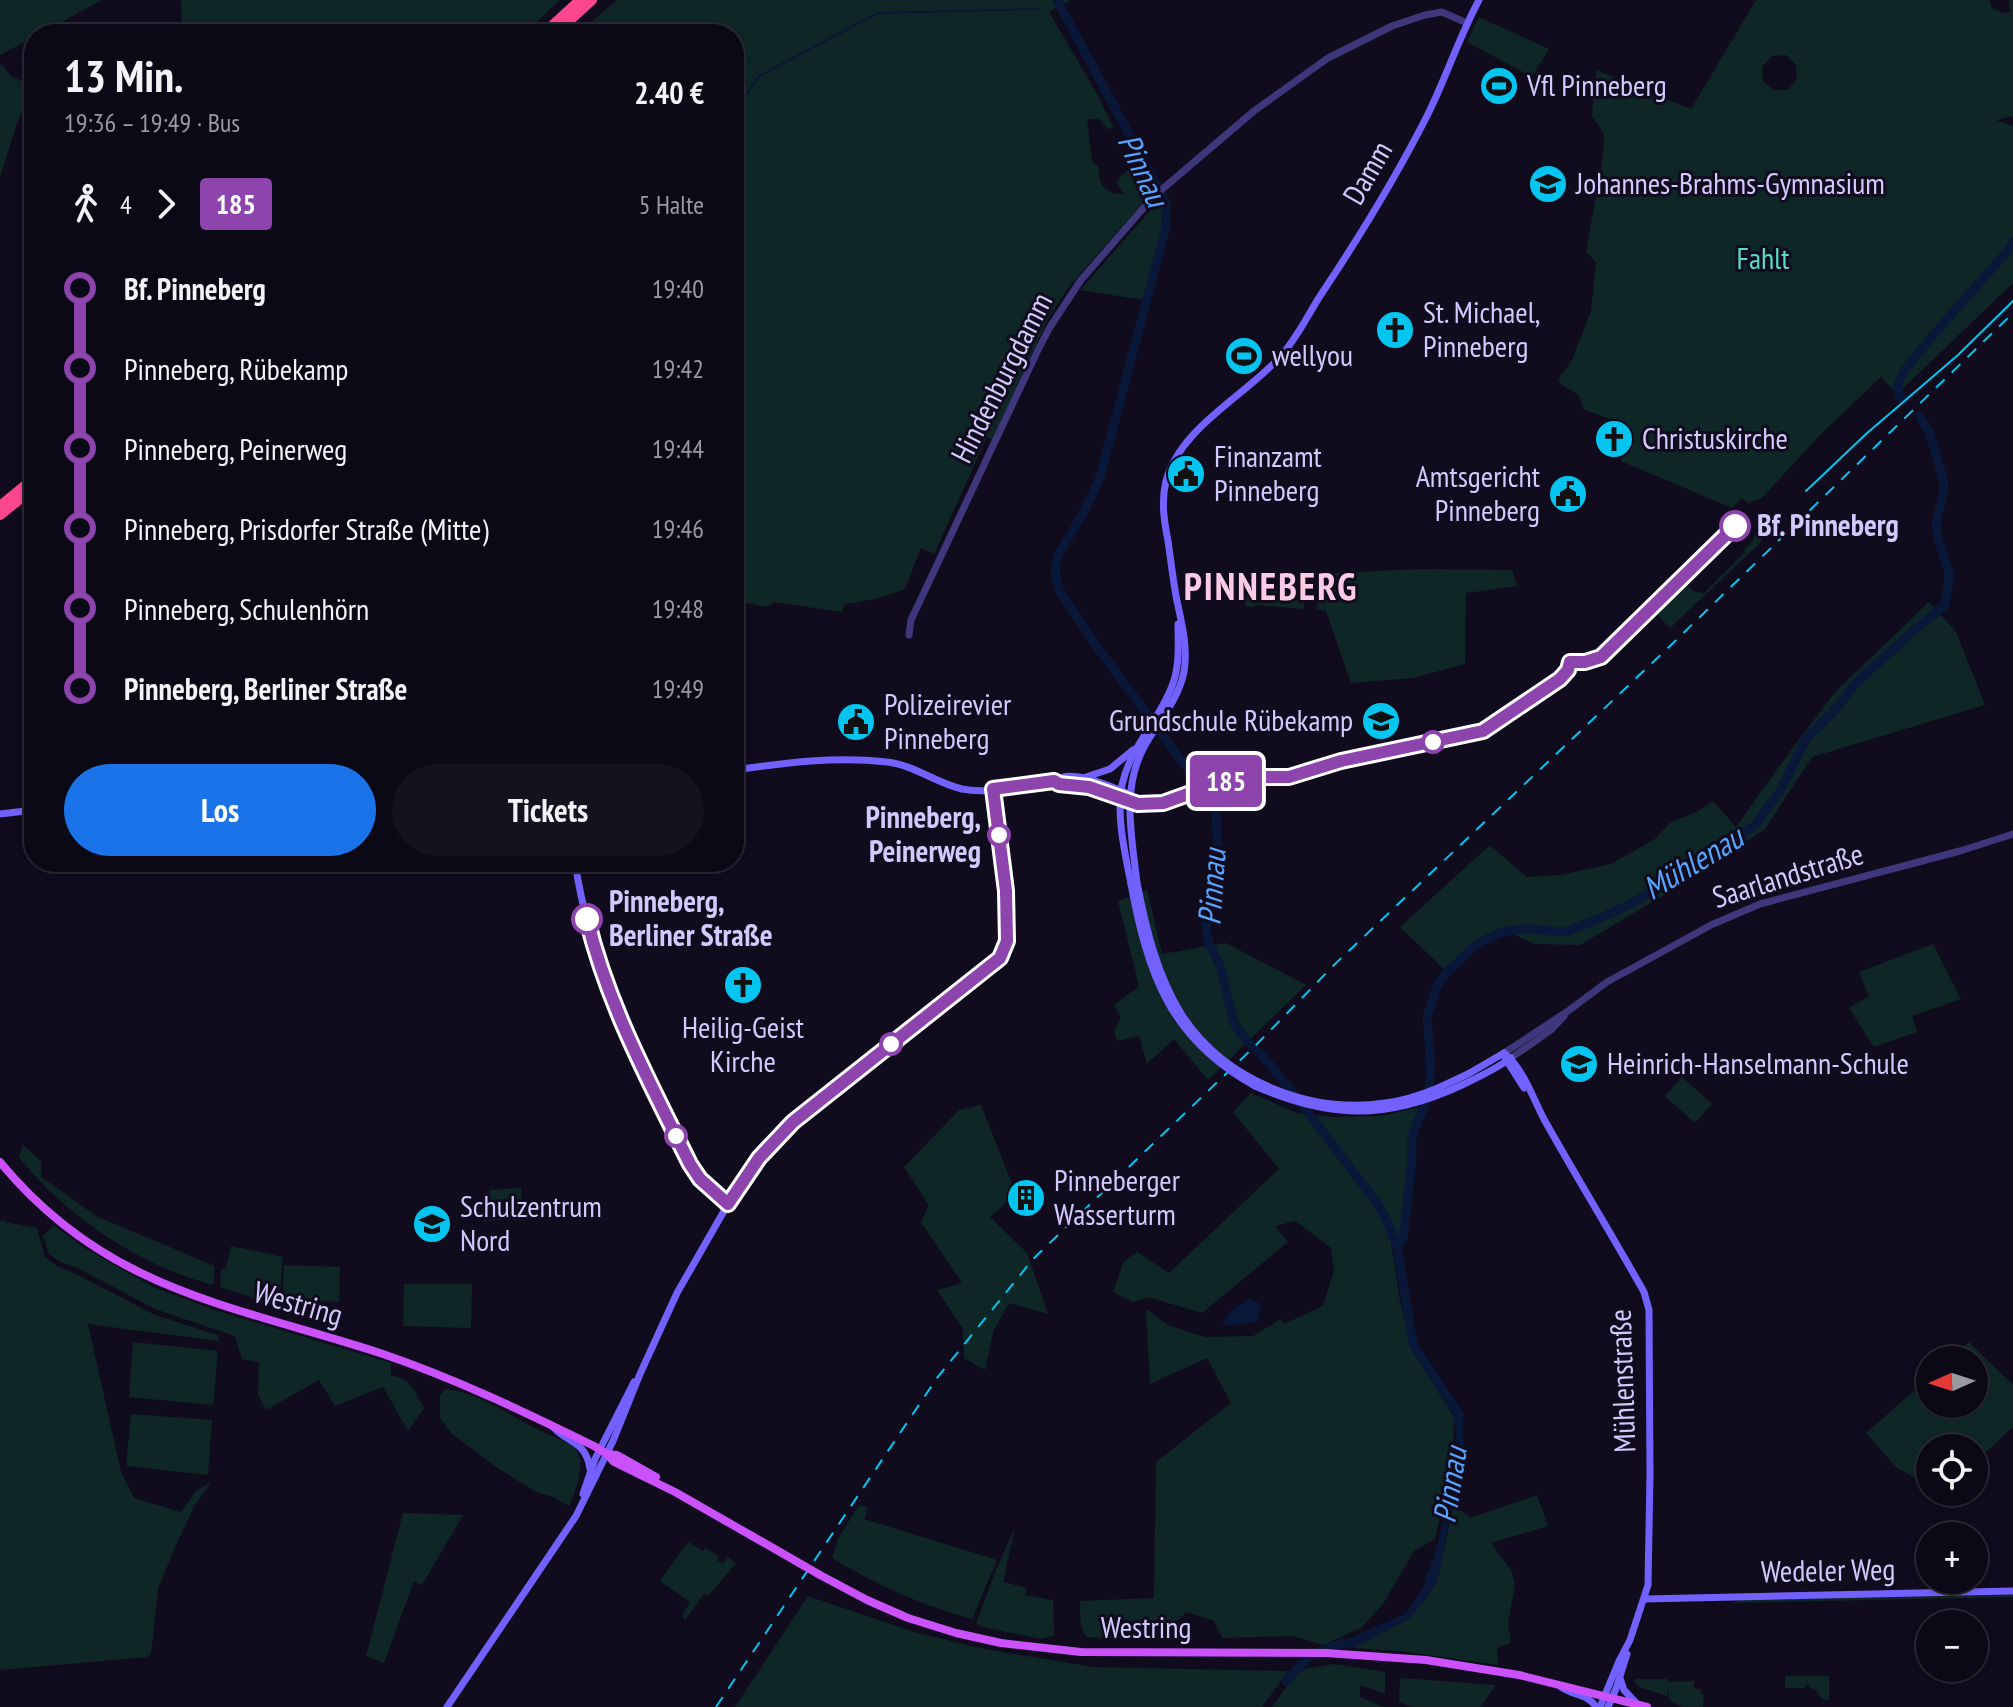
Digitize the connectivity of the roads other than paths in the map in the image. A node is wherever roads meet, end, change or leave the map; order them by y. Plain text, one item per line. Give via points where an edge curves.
1 (580, 0) edge
2 (592, 0) edge
3 (1479, 0) edge
4 (1467, 23) junction
5 (554, 24) edge
6 (566, 24) edge
7 (24, 486) edge
8 (24, 496) edge
9 (0, 506) edge
10 (0, 515) edge
11 (1177, 603) junction
12 (909, 635) dead end
13 (1178, 638) junction
14 (1185, 644) junction
15 (1172, 686) junction
16 (1176, 696) junction
17 (1160, 717) junction
18 (1149, 733) junction
19 (1137, 746) junction
20 (744, 769) edge
21 (1082, 778) junction
22 (1054, 781) junction
23 (993, 789) junction
24 (1125, 796) junction
25 (24, 811) edge
26 (0, 814) edge
27 (2013, 827) edge
28 (2013, 834) edge
29 (1994, 839) junction
30 (577, 872) edge
31 (1507, 1058) junction
32 (0, 1162) edge
33 (728, 1204) junction
34 (548, 1423) junction
35 (603, 1452) junction
36 (590, 1471) junction
37 (576, 1516) junction
38 (2013, 1591) edge
39 (1645, 1599) junction
40 (1630, 1640) junction
41 (1620, 1678) junction
42 (1560, 1686) junction
43 (1609, 1696) junction
44 (1643, 1706) edge
45 (447, 1707) edge
46 (1598, 1707) edge
47 (1608, 1707) edge
48 (1621, 1707) edge

1 - 5 highway
2 - 6 highway
3 - 4 main road, Damm
4 - 11 main road, Damm via 1429,112 1389,186 1289,346 1194,434 1170,468 1163,502
4 - 12 street, Hindenburgdamm via 1442,12 1425,15 1328,58 1267,100 1155,195 1081,280 1050,327 911,620
7 - 9 highway
8 - 10 highway
11 - 13 main road
11 - 14 main road
13 - 14 main road
13 - 15 main road
14 - 16 main road
15 - 16 main road
15 - 17 main road
16 - 17 main road
17 - 18 main road
18 - 19 main road
18 - 24 main road
19 - 21 main road via 1113,767
19 - 24 main road
20 - 23 main road via 809,760 887,762 964,789
21 - 22 main road
21 - 24 main road
22 - 23 main road
22 - 24 main road
23 - 33 street via 1006,891 1007,941 1000,958 793,1122 759,1158
24 - 31 main road, bridge via 1134,883 1168,990 1195,1032 1242,1073 1291,1095 1353,1106 1439,1092
25 - 26 main road
27 - 29 street, Saarlandstraße
28 - 29 street, Saarlandstraße
29 - 31 street, Saarlandstraße via 1760,904 1711,925 1607,982 1551,1030
30 - 33 main road via 602,974 628,1035 690,1164
31 - 39 main road, Mühlenstraße via 1644,1292 1649,1310
32 - 34 main road, Westring via 68,1229 145,1277 220,1306 387,1355
33 - 35 main road via 677,1293
34 - 35 main road, Westring
34 - 36 main road via 582,1447
35 - 36 main road
35 - 37 main road
35 - 42 main road, Westring, bridge via 653,1475 867,1600 956,1633 1081,1652 1391,1657 1477,1667
36 - 37 main road
37 - 45 main road
38 - 39 main road, Wedeler Weg
39 - 40 main road, Mühlenstraße
40 - 41 main road, Mühlenstraße
40 - 43 main road, Mühlenstraße
41 - 43 main road, Mühlenstraße
41 - 44 main road via 1626,1693
42 - 43 main road, Westring
42 - 46 main road
43 - 44 main road, Westring
43 - 46 main road, Mühlenstraße
43 - 47 main road, Mühlenstraße
44 - 48 main road

